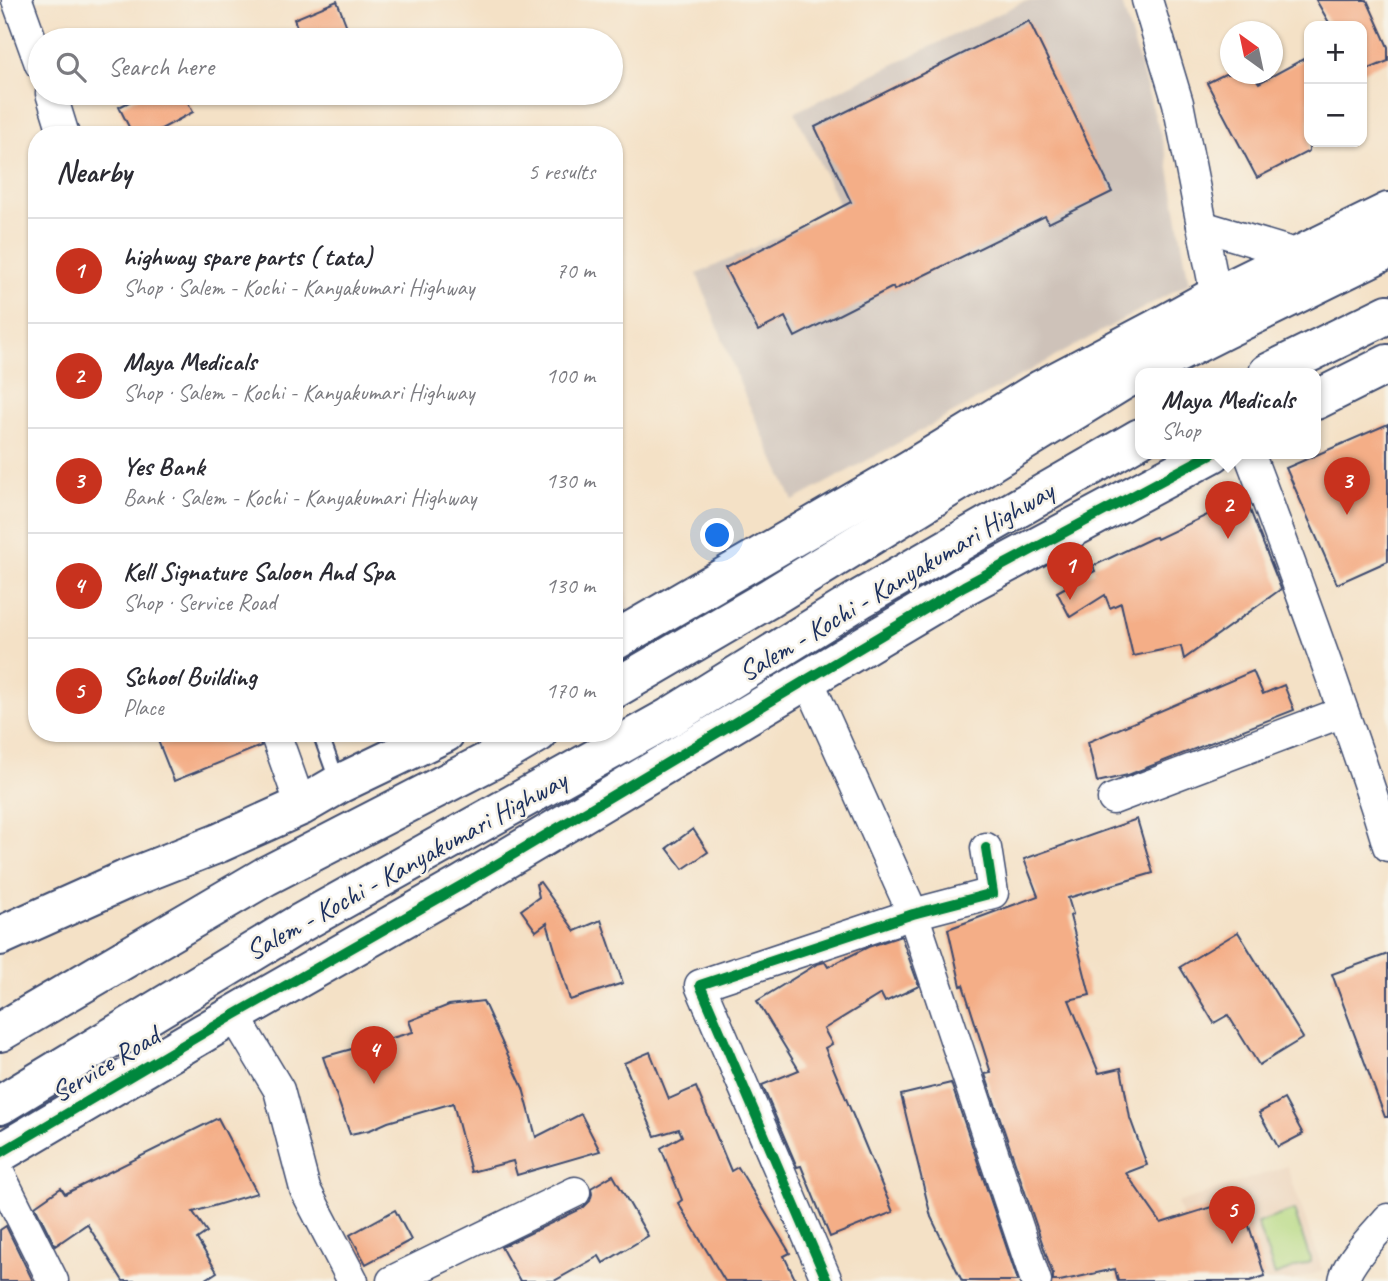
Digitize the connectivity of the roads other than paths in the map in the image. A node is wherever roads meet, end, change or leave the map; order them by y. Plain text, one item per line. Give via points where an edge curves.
1 (17, 0) edge
2 (1146, 0) edge
3 (28, 31) edge
4 (55, 105) edge
5 (61, 126) edge
6 (1388, 212) edge
7 (1202, 226) junction
8 (1388, 249) edge
9 (1299, 255) junction
10 (1216, 296) junction
11 (1388, 314) edge
12 (1388, 364) edge
13 (1148, 368) edge
14 (1278, 368) edge
15 (1135, 374) edge
16 (1321, 397) edge
17 (1135, 442) edge
18 (1202, 459) edge
19 (1251, 459) edge
20 (623, 636) edge
21 (808, 680) junction
22 (623, 684) edge
23 (1343, 712) junction
24 (278, 742) edge
25 (323, 742) edge
26 (425, 742) edge
27 (523, 742) edge
28 (339, 784) junction
29 (1113, 799) dead end
30 (302, 806) junction
31 (1388, 845) edge
32 (986, 848) dead end
33 (913, 914) junction
34 (0, 936) edge
35 (234, 1014) junction
36 (0, 1031) edge
37 (0, 1105) edge
38 (0, 1153) edge
39 (0, 1175) edge
40 (575, 1192) dead end
41 (1388, 1219) edge
42 (53, 1281) edge
43 (353, 1281) edge
44 (392, 1281) edge
45 (827, 1281) edge
46 (1035, 1281) edge
47 (1344, 1281) edge

1 - 3 street
2 - 7 street via 1178,103
4 - 5 street
6 - 9 main road
7 - 9 street
7 - 10 street
8 - 13 main road, Salem - Kochi - Kanyakumari Highway
9 - 10 main road
10 - 20 main road via 1042,388
11 - 14 main road
12 - 16 main road
15 - 22 main road, Salem - Kochi - Kanyakumari Highway
17 - 37 main road, Salem - Kochi - Kanyakumari Highway via 860,599 670,717 296,925
18 - 21 main road, Service Road via 964,586
19 - 23 street
21 - 33 street
21 - 35 main road, Service Road
23 - 29 street
23 - 31 street
24 - 30 street
25 - 28 lane
26 - 28 main road
27 - 36 main road, Salem - Kochi - Kanyakumari Highway via 266,876
28 - 30 main road
30 - 34 main road
32 - 33 street via 993,893
33 - 45 street via 700,985
33 - 46 street
35 - 38 main road, Service Road
35 - 43 street via 279,1090 305,1189
39 - 42 street
40 - 44 street
41 - 47 street

